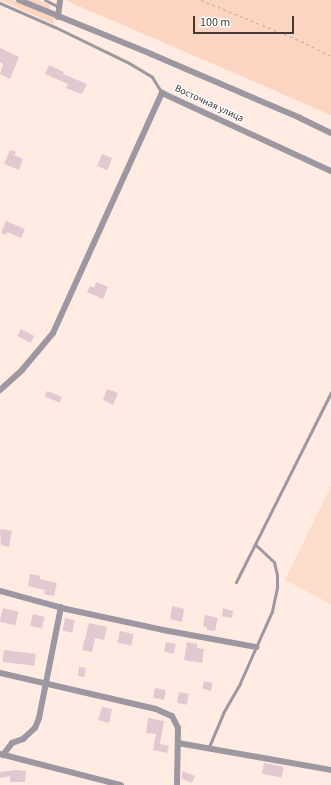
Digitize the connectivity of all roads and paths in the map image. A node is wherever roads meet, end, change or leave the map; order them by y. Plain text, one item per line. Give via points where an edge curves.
1 (19, 0) edge
2 (45, 0) edge
3 (60, 0) edge
4 (201, 0) edge
5 (0, 3) edge
6 (59, 7) junction
7 (58, 17) junction
8 (331, 56) edge
9 (162, 93) junction
10 (331, 133) edge
11 (331, 171) edge
12 (0, 390) edge
13 (331, 392) edge
14 (255, 544) junction
15 (236, 582) dead end
16 (0, 591) edge
17 (61, 607) junction
18 (256, 647) junction
19 (0, 673) edge
20 (46, 684) junction
21 (178, 743) junction
22 (208, 749) junction
23 (1, 755) edge
24 (331, 770) edge
25 (122, 785) edge
26 (177, 785) edge

1 - 7 street
2 - 6 lane
3 - 6 street
4 - 8 path
5 - 9 lane, Восточная улица via 129,63 152,77
6 - 7 street
7 - 10 street via 158,57
9 - 11 street, Восточная улица
9 - 12 street via 53,333 22,370
13 - 14 lane
14 - 15 lane
14 - 18 lane via 274,562 277,575 272,611
16 - 17 street
17 - 18 street via 163,630
17 - 20 street
18 - 22 lane via 240,683 223,712
19 - 20 street
20 - 21 street via 156,709 172,716 178,728
20 - 23 street via 35,728 23,739 12,743
21 - 22 street
21 - 26 street
22 - 24 street
23 - 25 street

